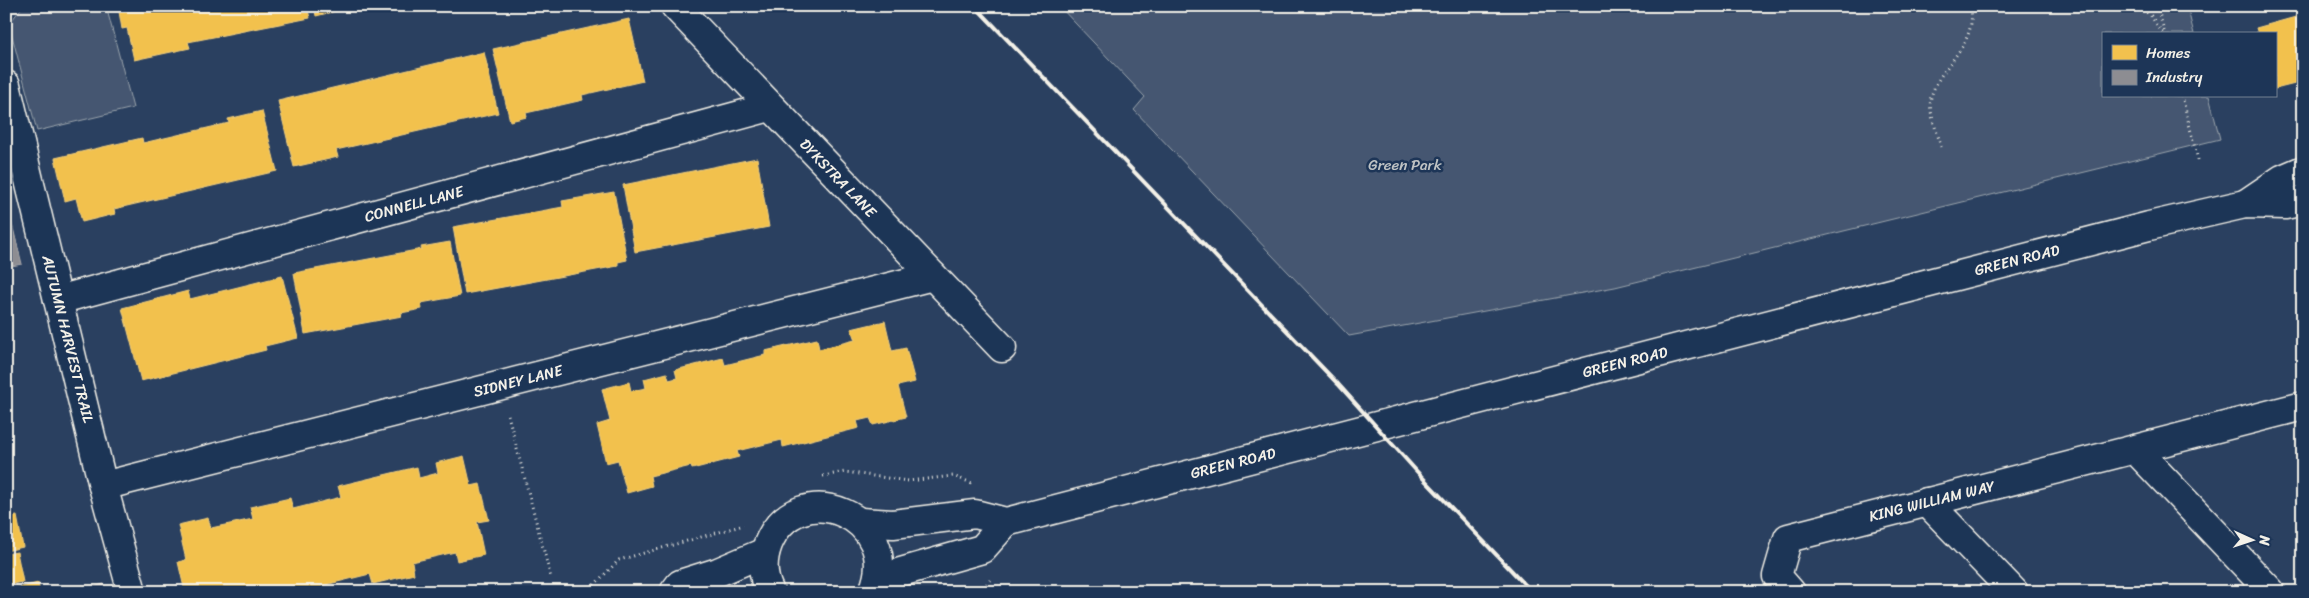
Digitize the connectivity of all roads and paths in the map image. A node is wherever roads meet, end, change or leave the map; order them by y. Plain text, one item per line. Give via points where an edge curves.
1 (675, 6) edge
2 (1944, 6) edge
3 (2139, 6) edge
4 (2157, 6) edge
5 (1973, 7) edge
6 (2163, 32) edge
7 (2164, 32) edge
8 (6, 85) edge
9 (2182, 98) edge
10 (770, 107) junction
11 (1941, 147) dead end
12 (2198, 160) dead end
13 (2303, 170) edge
14 (2303, 201) edge
15 (2245, 204) junction
16 (933, 276) junction
17 (58, 300) junction
18 (1002, 348) dead end
19 (500, 386) junction
20 (2303, 406) edge
21 (2134, 449) junction
22 (103, 486) junction
23 (1927, 502) junction
24 (860, 522) junction
25 (1006, 522) junction
26 (765, 552) junction
27 (551, 578) dead end
28 (874, 587) edge
29 (132, 592) edge
30 (674, 592) edge
31 (770, 592) edge
32 (1791, 592) edge
33 (2014, 592) edge
34 (2271, 592) edge

1 - 10 street, DYKSTRA LANE
2 - 5 path
3 - 6 path
4 - 7 path
5 - 11 path via 1966,38 1932,94 1931,107
8 - 17 street, AUTUMN HARVEST TRAIL
9 - 12 path
10 - 16 street, DYKSTRA LANE
10 - 17 street, CONNELL LANE
13 - 15 street, GREEN ROAD via 2282,179
14 - 15 street, GREEN ROAD via 2285,205
15 - 25 street, GREEN ROAD
16 - 18 street, DYKSTRA LANE
16 - 19 street, SIDNEY LANE
17 - 22 street, AUTUMN HARVEST TRAIL
19 - 22 street, SIDNEY LANE
19 - 27 path
20 - 21 street, KING WILLIAM WAY
21 - 23 street, KING WILLIAM WAY
21 - 34 street
22 - 29 street, AUTUMN HARVEST TRAIL
23 - 32 street, KING WILLIAM WAY via 1788,538 1777,576
23 - 33 street
24 - 25 street, GREEN ROAD via 892,524 975,514
24 - 26 street via 833,509 804,510 779,526
24 - 28 street via 877,549 879,566
25 - 28 street via 982,549 901,572
26 - 30 street via 680,584
26 - 31 street via 764,575

